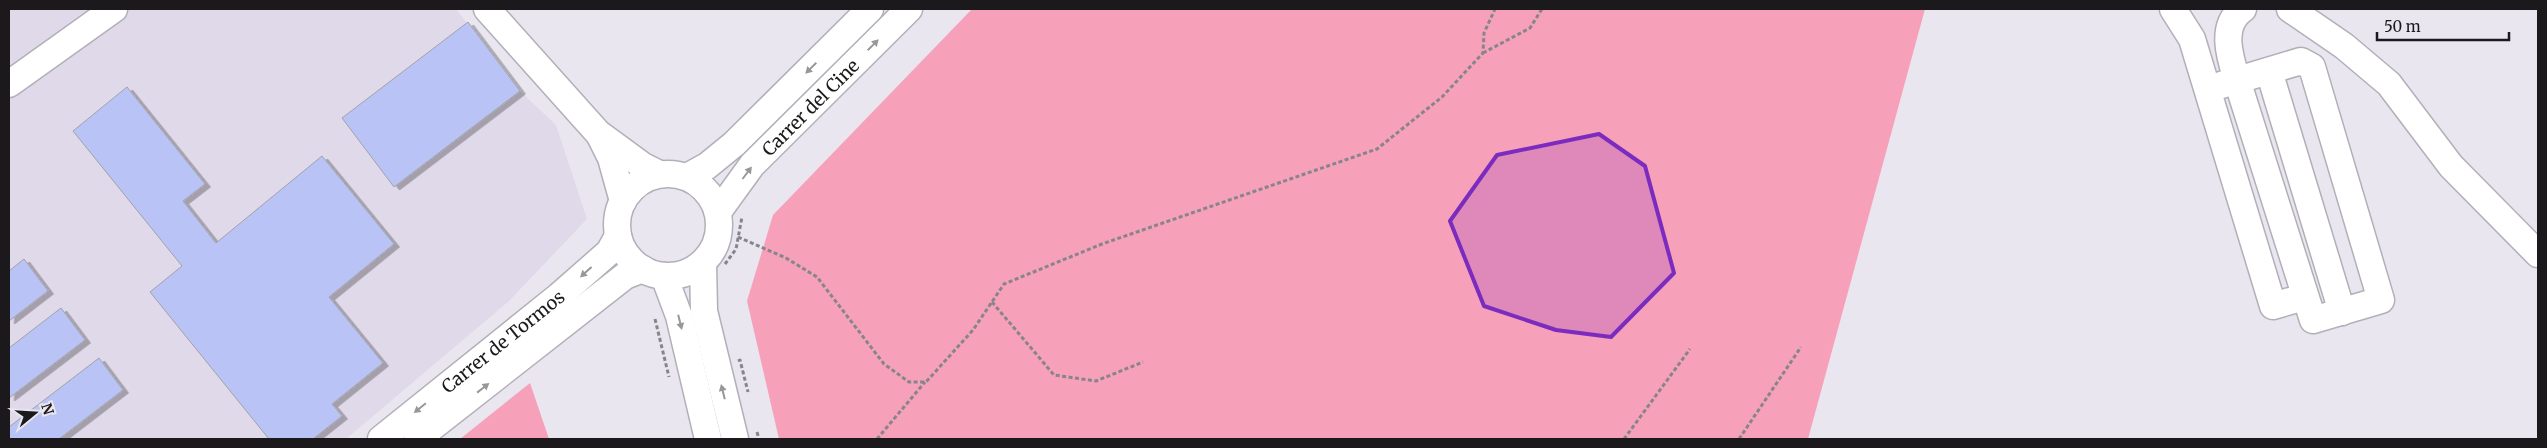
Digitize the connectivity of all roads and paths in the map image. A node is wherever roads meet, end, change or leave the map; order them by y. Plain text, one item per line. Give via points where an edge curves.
1 (114, 9) edge
2 (487, 9) edge
3 (870, 9) edge
4 (908, 9) edge
5 (1495, 9) edge
6 (1542, 9) edge
7 (2173, 9) edge
8 (2243, 9) edge
9 (2290, 9) edge
10 (1483, 53) junction
11 (2269, 71) junction
12 (2237, 80) junction
13 (9, 84) edge
14 (2208, 89) junction
15 (598, 133) junction
16 (659, 174) junction
17 (687, 177) junction
18 (623, 200) junction
19 (730, 214) junction
20 (618, 236) junction
21 (738, 237) junction
22 (2538, 254) edge
23 (712, 267) junction
24 (653, 272) junction
25 (2304, 297) junction
26 (992, 302) junction
27 (2342, 312) junction
28 (1800, 348) dead end
29 (1690, 349) dead end
30 (1143, 362) dead end
31 (926, 382) junction
32 (381, 439) edge
33 (417, 439) edge
34 (708, 439) edge
35 (735, 439) edge
36 (878, 439) edge
37 (1624, 439) edge
38 (1738, 439) edge

1 - 13 street
2 - 15 street
3 -> 17 street, Carrer del Cine via 734,144
19 -> 4 street, Carrer del Cine via 752,165
5 - 10 path via 1484,33
6 - 10 path via 1530,28
7 - 14 street via 2192,39
8 - 12 street via 2237,13 2229,34 2228,48
9 - 22 street via 2344,46 2388,84 2451,166
10 - 26 path via 1442,97 1377,149 1102,244 1004,284
11 - 12 street
11 - 27 street
11 - 27 street via 2300,62 2312,67 2380,300
12 - 14 street
12 - 25 street
14 - 25 street via 2273,306
15 - 16 street
15 - 18 street via 611,158
16 - 17 street via 674,173
16 - 18 street via 632,188
17 - 19 street via 701,185
18 - 20 street
19 - 21 path
19 - 23 street via 720,226 712,252
20 - 24 street via 627,255
20 -> 32 street, Carrer de Tormos via 609,252 560,296
21 - 23 path via 736,249
21 - 31 path via 786,258 817,277 884,364 909,382
23 - 24 street via 678,275
35 -> 23 street via 704,311
33 -> 24 street, Carrer de Tormos via 625,276
24 -> 34 street via 679,316
25 - 27 street via 2313,320
26 - 30 path via 1054,375 1096,381
26 - 31 path via 973,330
28 - 38 path
29 - 37 path
31 - 36 path

